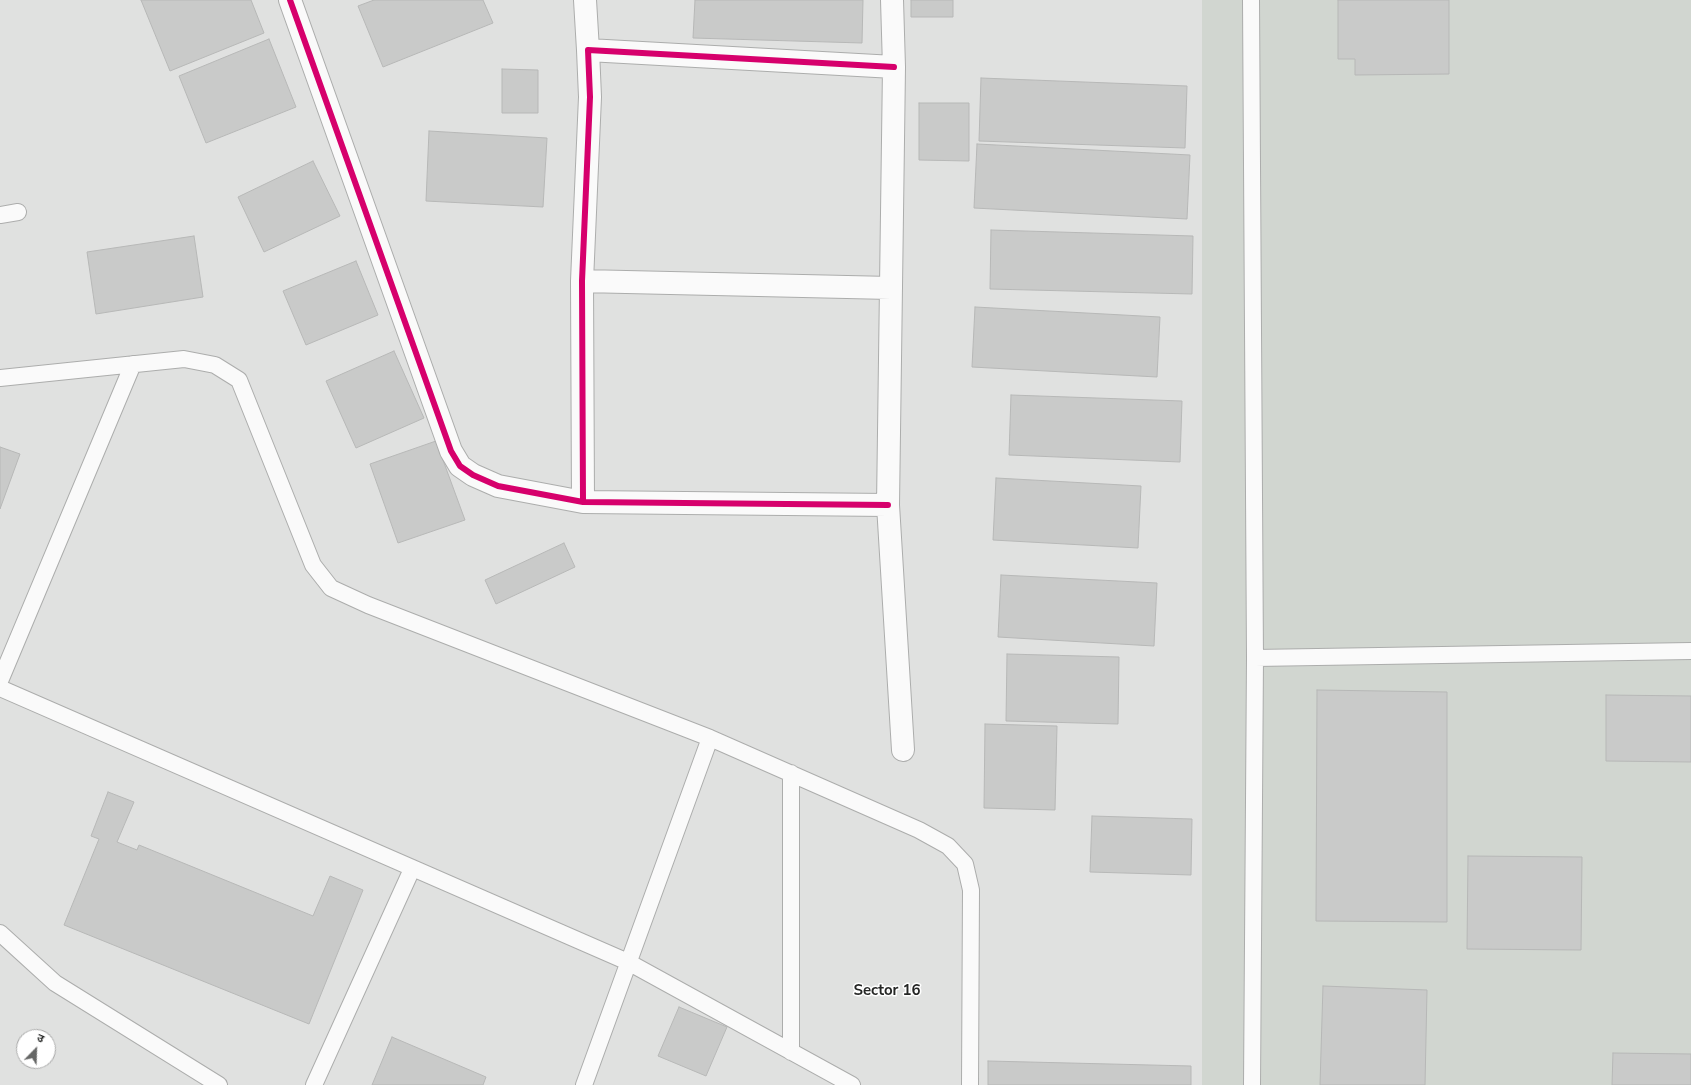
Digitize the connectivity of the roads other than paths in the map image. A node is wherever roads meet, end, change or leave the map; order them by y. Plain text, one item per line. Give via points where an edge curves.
1 (290, 0) edge
2 (585, 0) edge
3 (892, 0) edge
4 (1251, 0) edge
5 (588, 50) junction
6 (894, 67) junction
7 (18, 212) dead end
8 (0, 216) edge
9 (582, 281) junction
10 (891, 288) junction
11 (133, 364) junction
12 (0, 378) edge
13 (583, 502) junction
14 (888, 505) junction
15 (1691, 651) edge
16 (1255, 658) junction
17 (0, 681) edge
18 (0, 688) edge
19 (710, 738) junction
20 (902, 750) dead end
21 (791, 773) junction
22 (412, 869) junction
23 (0, 933) edge
24 (628, 962) junction
25 (791, 1052) junction
26 (219, 1085) edge
27 (314, 1085) edge
28 (584, 1085) edge
29 (852, 1085) edge
30 (970, 1085) edge
31 (1252, 1085) edge

1 - 13 street via 451,451 460,466 498,486
2 - 5 street
3 - 6 street
4 - 16 lane
5 - 6 street
5 - 9 street via 590,97
6 - 10 street
7 - 8 lane
9 - 10 street
9 - 13 street
10 - 14 street
11 - 12 lane
11 - 17 lane
11 - 19 lane via 184,359 215,364 239,380 313,565 331,588 368,605
13 - 14 street
14 - 20 street
15 - 16 lane
16 - 31 lane
18 - 22 lane
19 - 21 lane
19 - 24 lane
21 - 25 lane
21 - 30 lane via 919,830 948,846 965,864 971,890
22 - 24 lane
22 - 27 lane
23 - 26 lane via 55,983
24 - 25 lane
24 - 28 lane
25 - 29 lane

